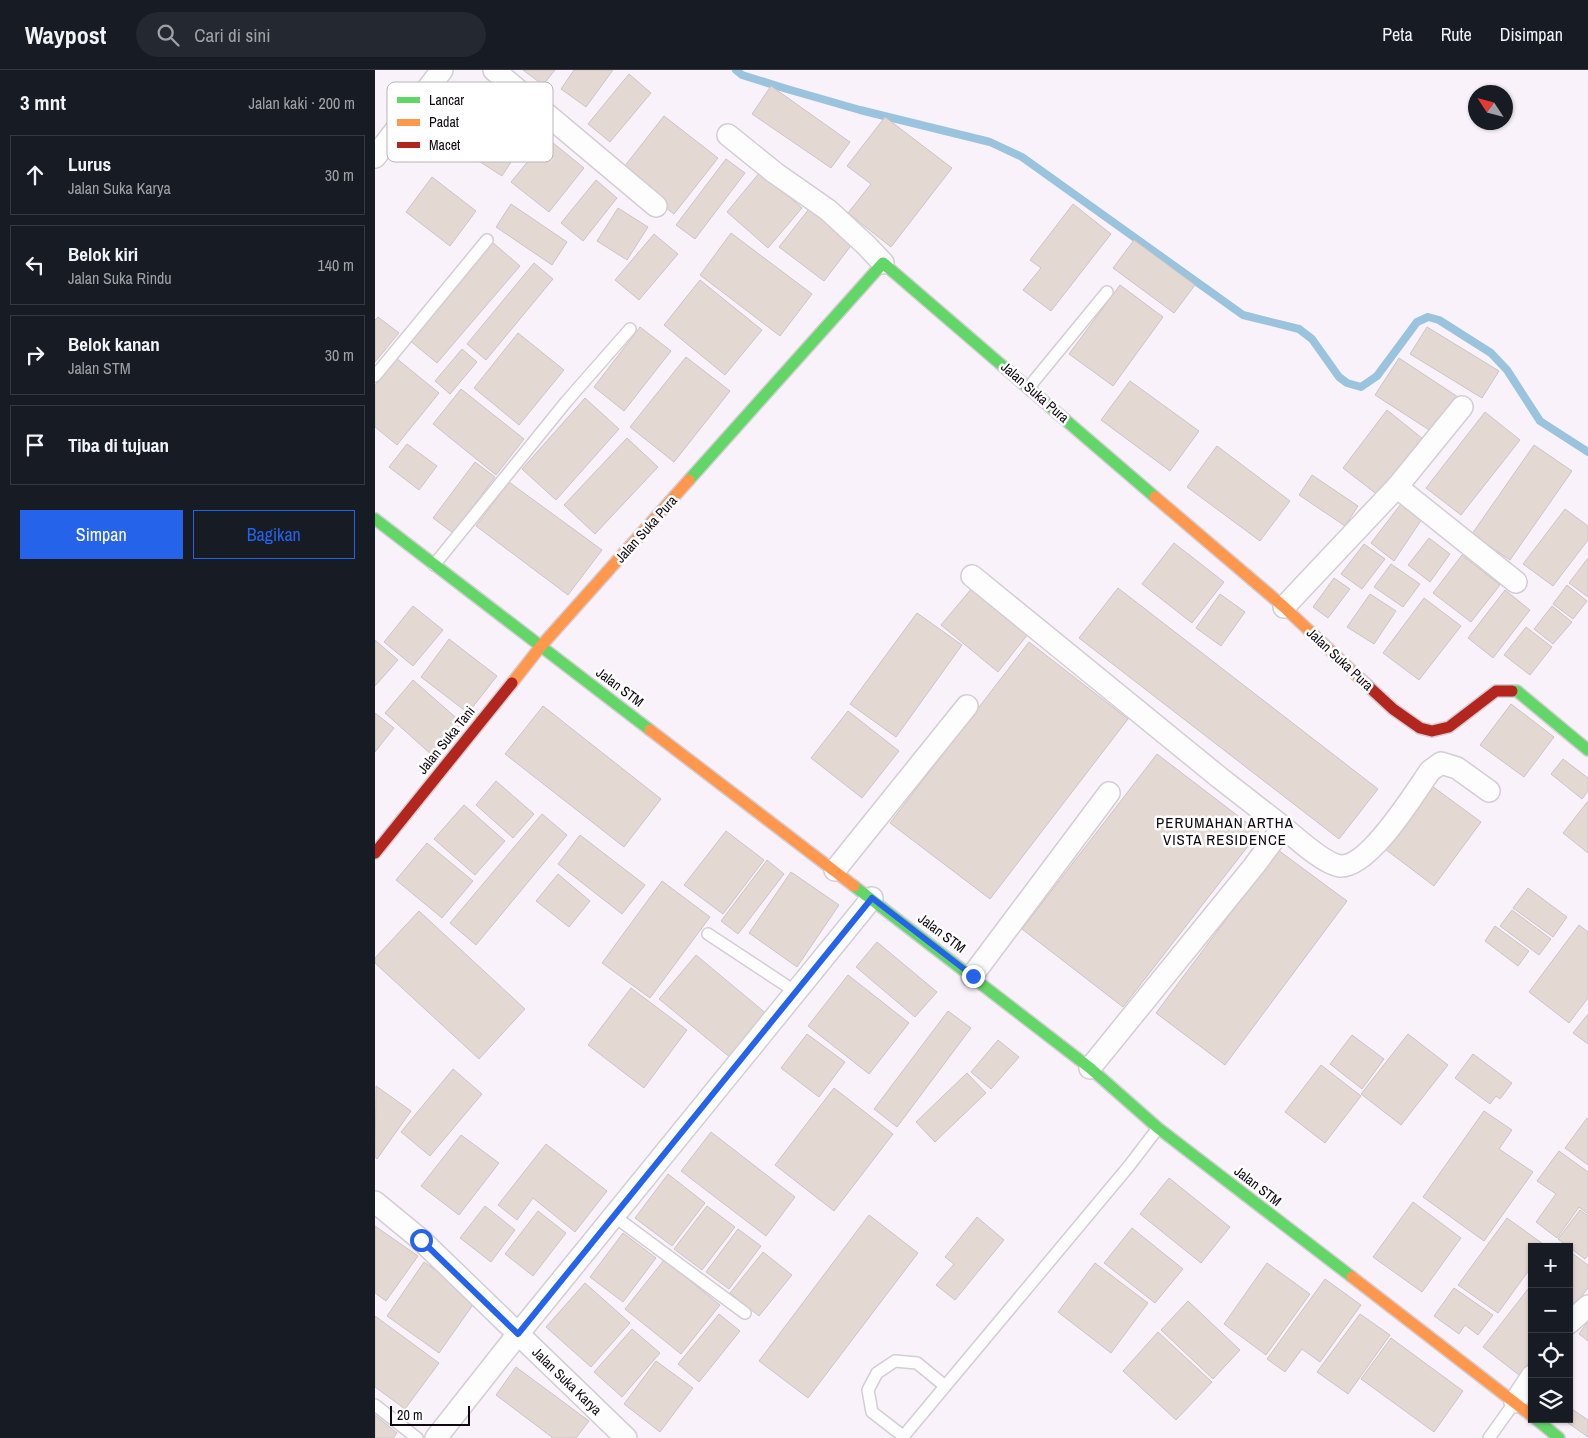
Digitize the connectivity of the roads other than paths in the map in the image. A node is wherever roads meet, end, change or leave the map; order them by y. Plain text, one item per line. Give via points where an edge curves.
1 (442, 70) edge
2 (494, 70) edge
3 (433, 82) edge
4 (508, 82) edge
5 (553, 120) edge
6 (728, 135) dead end
7 (387, 141) edge
8 (375, 157) edge
9 (656, 206) dead end
10 (487, 240) dead end
11 (883, 264) junction
12 (1107, 292) dead end
13 (630, 329) dead end
14 (375, 376) edge
15 (1029, 387) junction
16 (1462, 407) dead end
17 (1397, 486) junction
18 (375, 519) edge
19 (434, 565) junction
20 (972, 576) dead end
21 (1516, 582) dead end
22 (1284, 607) junction
23 (541, 646) junction
24 (967, 706) dead end
25 (1588, 750) edge
26 (1489, 791) dead end
27 (1109, 793) dead end
28 (1283, 827) junction
29 (375, 853) edge
30 (835, 870) junction
31 (872, 898) junction
32 (708, 934) dead end
33 (973, 976) junction
34 (796, 992) junction
35 (1090, 1068) junction
36 (1158, 1128) junction
37 (375, 1202) edge
38 (614, 1216) junction
39 (1588, 1306) edge
40 (745, 1313) dead end
41 (1573, 1319) edge
42 (518, 1334) junction
43 (1531, 1378) edge
44 (945, 1386) junction
45 (1515, 1402) junction
46 (375, 1405) edge
47 (1528, 1413) edge
48 (1541, 1423) edge
49 (903, 1437) edge
50 (417, 1438) edge
51 (436, 1438) edge
52 (627, 1438) edge
53 (1489, 1438) edge
54 (1559, 1438) edge

1 - 3 street
2 - 4 street
5 - 9 street
6 - 11 street via 828,210
7 - 8 street
10 - 14 lane
11 - 15 street, Jalan Suka Pura
11 - 23 street, Jalan Suka Pura
12 - 15 lane
13 - 19 lane via 566,402
15 - 22 street, Jalan Suka Pura
16 - 17 street
17 - 21 street
17 - 22 street
18 - 19 street, Jalan STM
19 - 23 street, Jalan STM
20 - 28 street
22 - 25 street, Jalan Suka Pura via 1393,709 1420,728 1432,731 1449,727 1496,691 1517,692
23 - 29 street, Jalan Suka Tani
23 - 30 street, Jalan STM
24 - 30 street
26 - 28 street via 1457,768 1441,763 1430,771 1375,846 1356,862 1339,866 1316,855
27 - 33 street
28 - 35 street
30 - 31 street, Jalan STM
31 - 33 street, Jalan STM
31 - 34 street
32 - 34 lane
33 - 35 street, Jalan STM
34 - 38 street
35 - 36 street, Jalan STM
36 - 44 lane
36 - 45 street, Jalan STM
37 - 42 street, Jalan Suka Karya via 421,1240
38 - 40 lane
38 - 42 street
39 - 41 street
42 - 51 street
42 - 52 street, Jalan Suka Karya
43 - 45 street
44 - 49 lane
44 - 49 lane via 917,1363 895,1361 877,1373 868,1390 872,1412
45 - 47 street, Jalan STM
45 - 53 lane
46 - 50 lane
48 - 54 street

